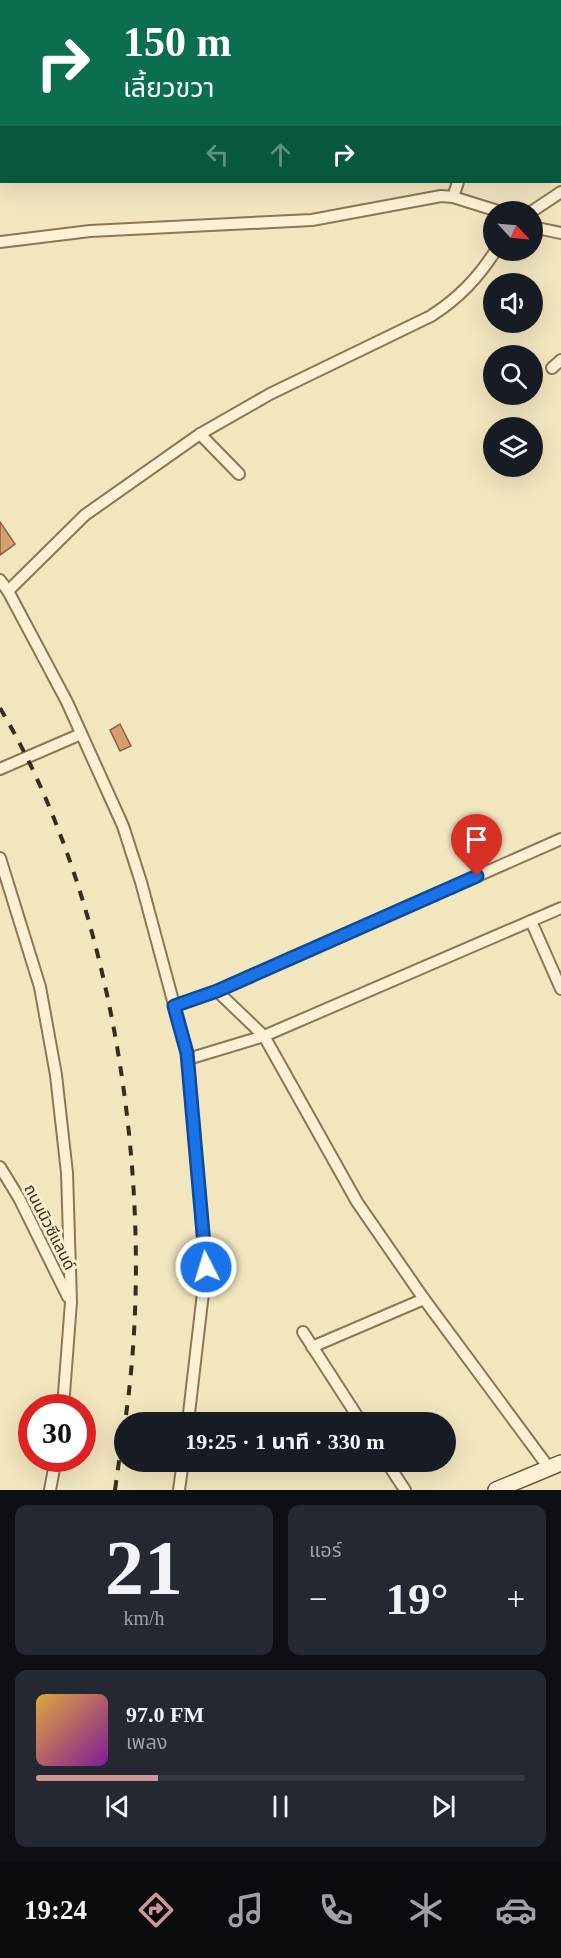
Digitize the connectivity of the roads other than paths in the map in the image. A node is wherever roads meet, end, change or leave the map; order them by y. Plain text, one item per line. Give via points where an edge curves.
1 (458, 183) edge
2 (561, 192) edge
3 (453, 197) junction
4 (543, 204) edge
5 (483, 206) edge
6 (543, 229) edge
7 (561, 233) edge
8 (0, 242) edge
9 (489, 261) edge
10 (200, 434) junction
11 (239, 474) dead end
12 (0, 580) edge
13 (8, 591) junction
14 (81, 734) junction
15 (0, 769) edge
16 (561, 839) edge
17 (0, 858) edge
18 (561, 908) edge
19 (531, 921) junction
20 (561, 989) edge
21 (217, 991) junction
22 (174, 1006) junction
23 (264, 1036) junction
24 (188, 1059) junction
25 (1, 1171) edge
26 (424, 1299) junction
27 (71, 1302) junction
28 (303, 1332) dead end
29 (312, 1347) junction
30 (64, 1394) edge
31 (189, 1412) edge
32 (354, 1412) edge
33 (555, 1466) edge
34 (53, 1472) edge
35 (181, 1472) edge
36 (393, 1472) edge
37 (50, 1490) edge
38 (179, 1490) edge
39 (405, 1490) edge
40 (496, 1490) edge

1 - 3 street
2 - 4 street
3 - 5 street
3 - 8 street via 312,220 90,231
6 - 7 street
9 - 10 street via 453,302 431,316 270,394
10 - 11 street
10 - 13 street via 85,515
12 - 13 street
13 - 14 street
14 - 15 street
14 - 22 street via 123,826
16 - 21 street
17 - 27 street via 40,987 56,1075 67,1173
18 - 19 street
19 - 20 street
19 - 23 street
21 - 22 street
21 - 23 street
22 - 24 street
23 - 24 street
23 - 26 street via 357,1202
24 - 31 street via 206,1267
25 - 27 street, ถนนนิวซีแลนด์ via 20,1198
26 - 29 street
26 - 33 street
27 - 30 street
28 - 29 street
29 - 32 street
33 - 40 main road
34 - 37 street
35 - 38 street
36 - 39 street

